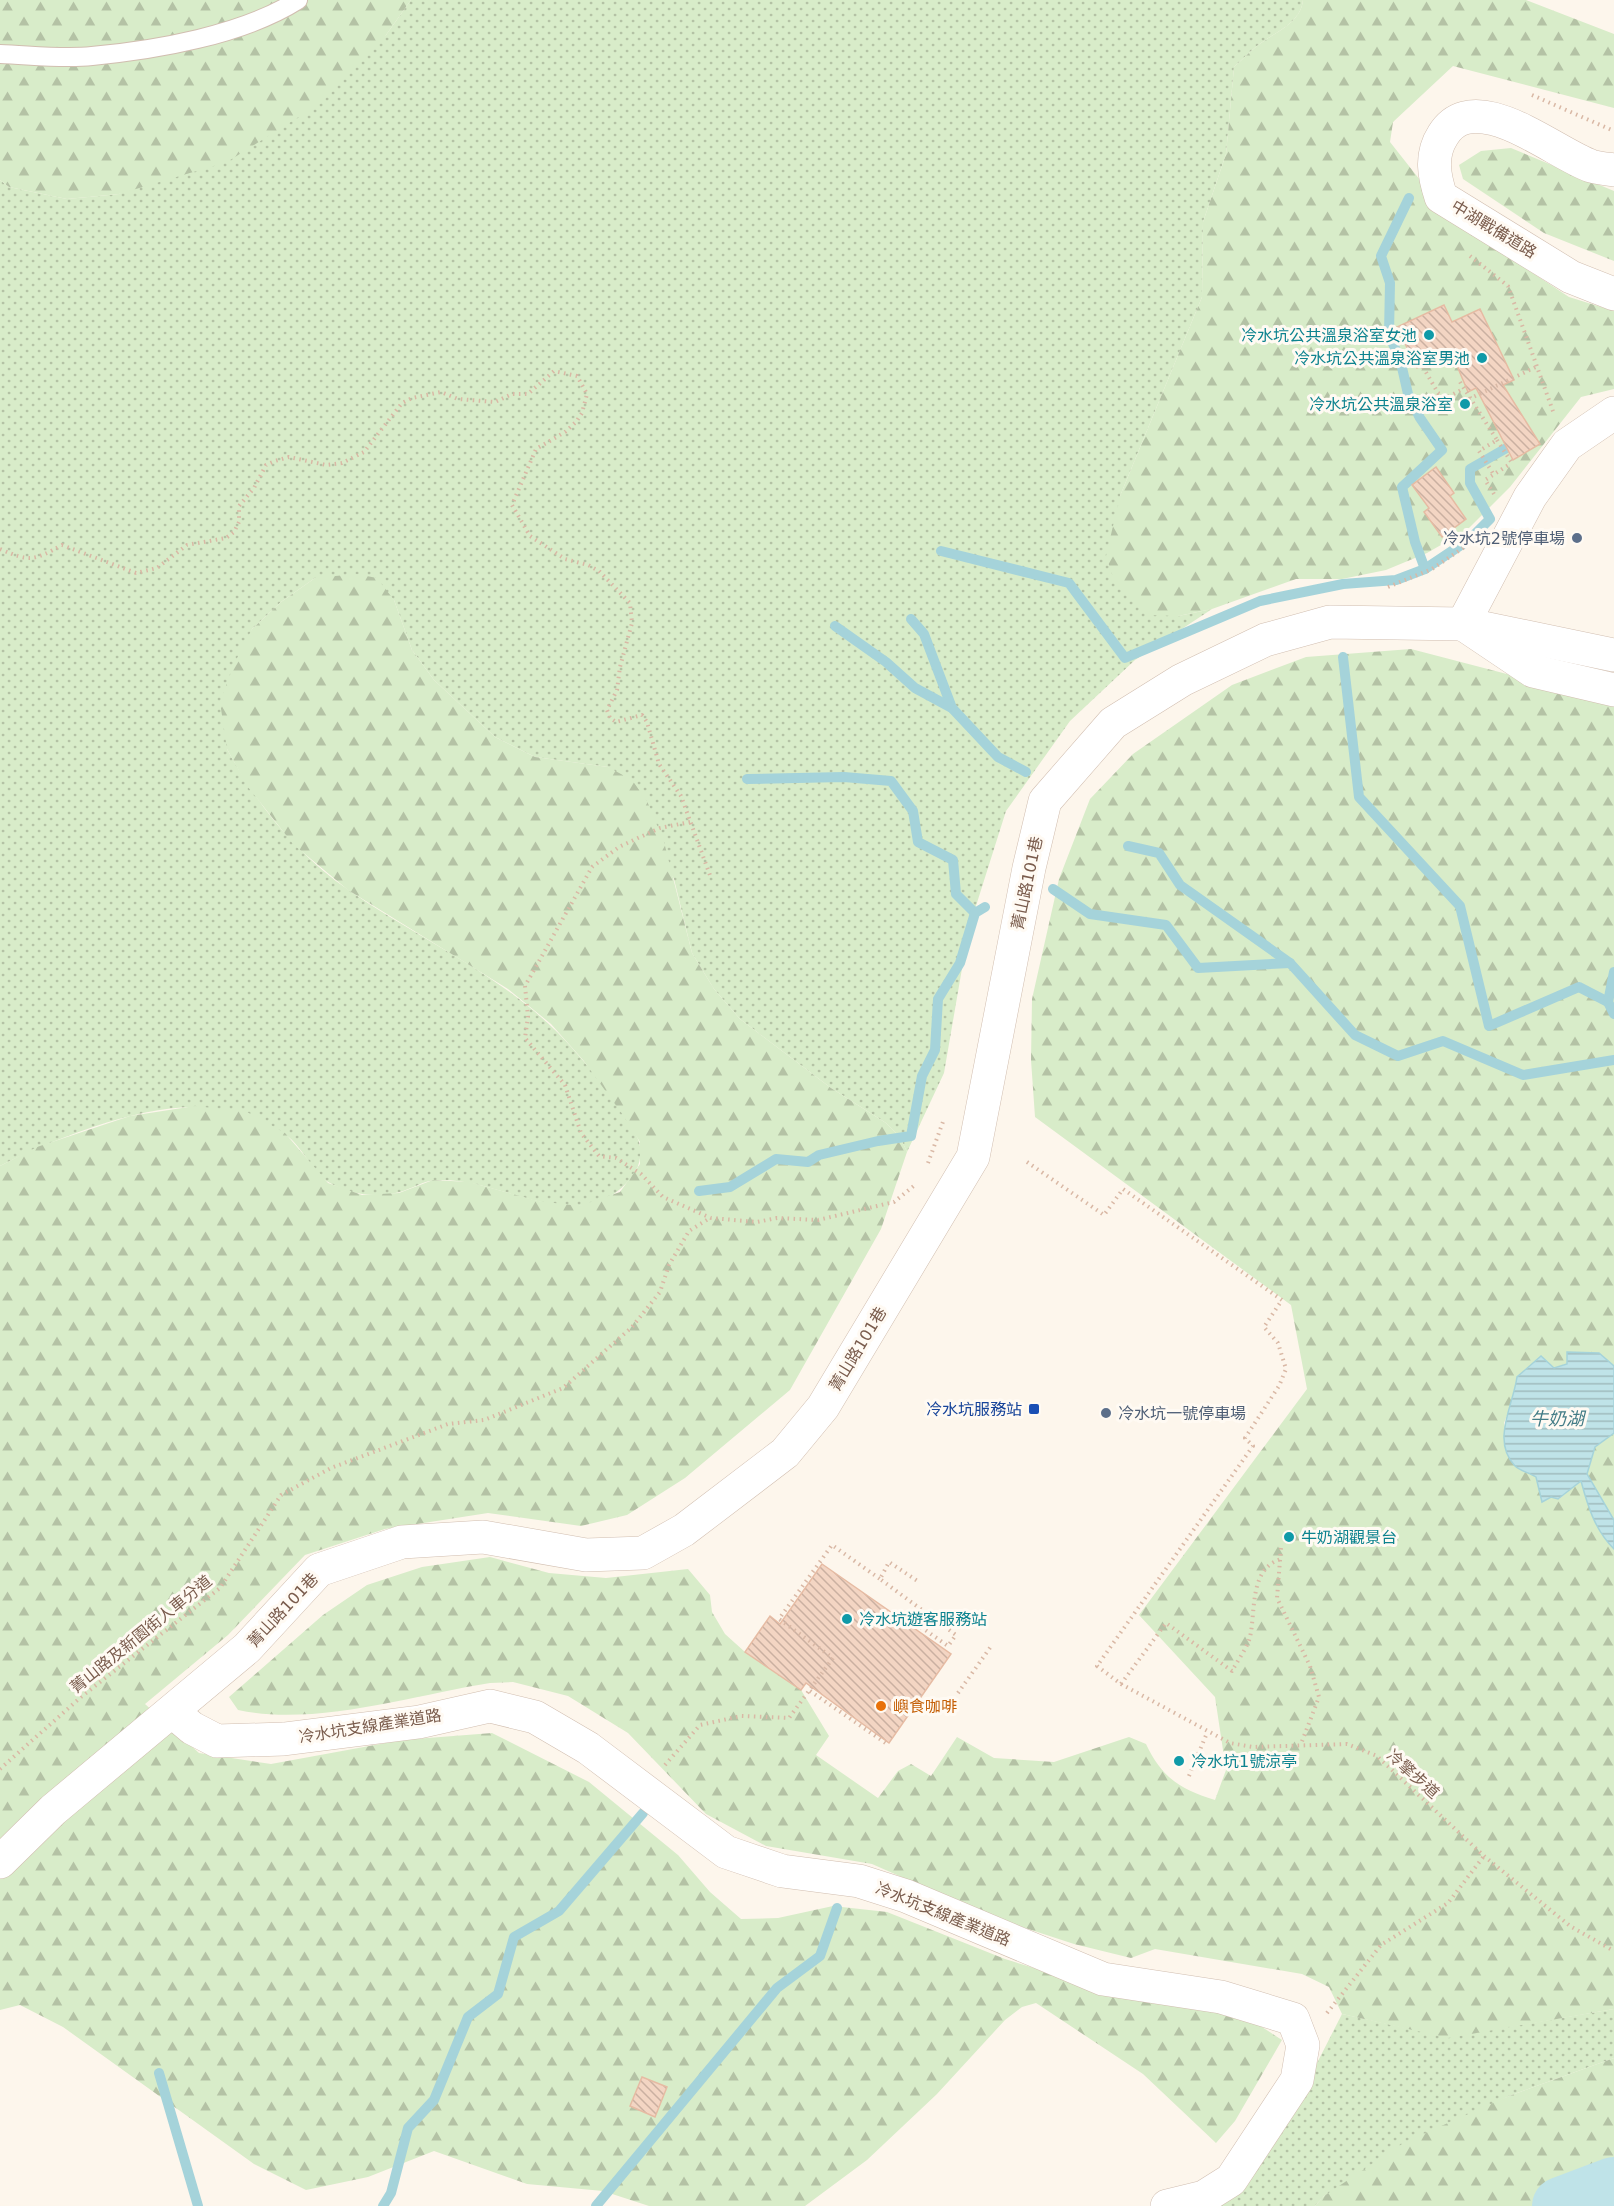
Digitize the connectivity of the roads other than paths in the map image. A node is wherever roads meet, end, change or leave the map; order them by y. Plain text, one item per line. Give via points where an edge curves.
1 (298, 0) edge
2 (0, 54) edge
3 (1614, 170) edge
4 (1614, 294) edge
5 (1614, 413) edge
6 (1462, 624) junction
7 (1614, 655) edge
8 (1614, 669) edge
9 (1614, 690) edge
10 (173, 1712) junction
11 (0, 1862) edge
12 (1167, 2206) edge

1 - 2 lane via 272,16 159,46 90,56
3 - 4 street, 中湖戰備道路 via 1591,166 1498,118 1464,118 1447,129 1438,143 1433,174 1441,197 1571,277
5 - 6 street via 1567,444 1530,497
6 - 7 street
6 - 8 street via 1547,654
6 - 9 street via 1533,671
6 - 10 street, 菁山路101巷 via 1330,622 1265,640 1182,680 1113,723 1045,801 973,1157 823,1407 785,1453 684,1530 643,1553 586,1555 483,1537 402,1542 319,1570 248,1648
10 - 11 street, 菁山路101巷 via 54,1810
10 - 12 street, 冷水坑支線產業道路 via 217,1741 329,1734 418,1722 490,1706 535,1717 588,1748 726,1852 782,1871 859,1881 906,1896 1102,1979 1221,1997 1293,2019 1303,2045 1297,2080 1231,2180 1204,2197

